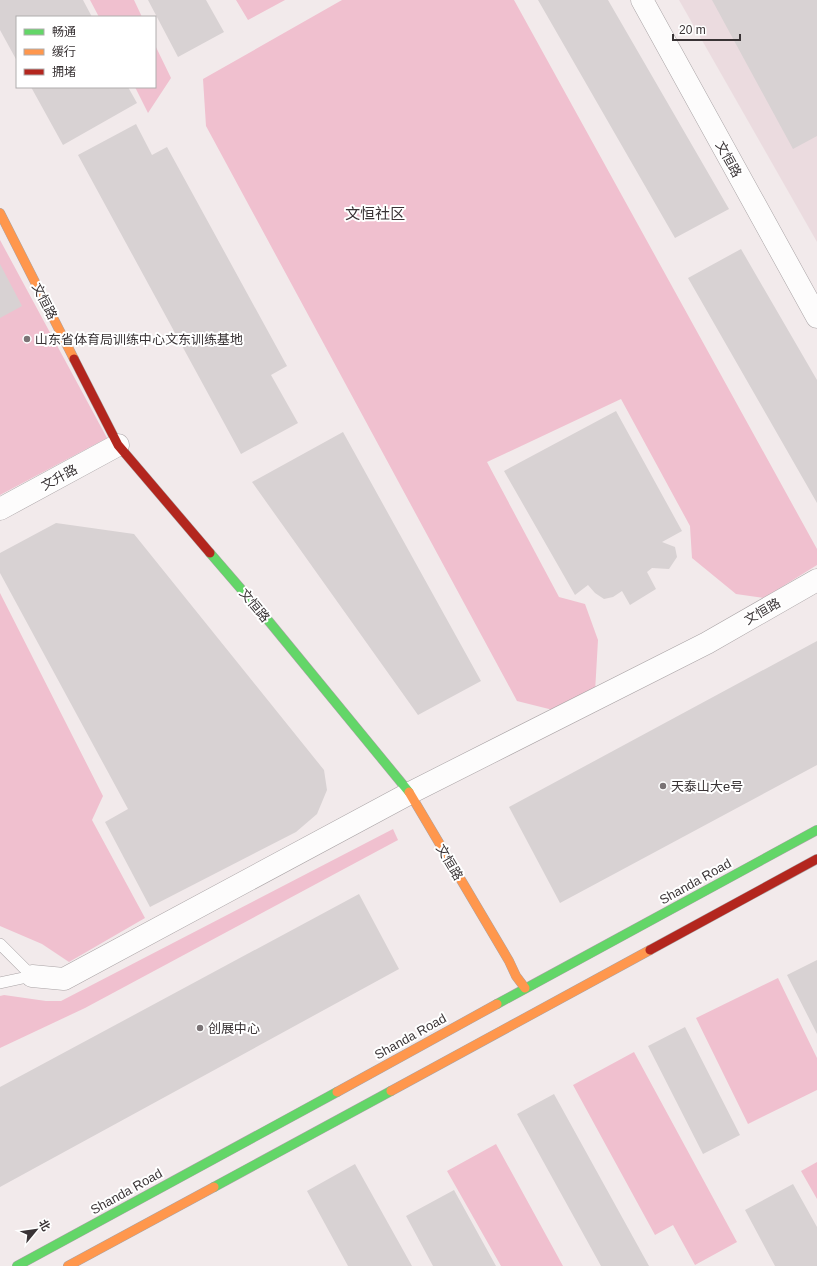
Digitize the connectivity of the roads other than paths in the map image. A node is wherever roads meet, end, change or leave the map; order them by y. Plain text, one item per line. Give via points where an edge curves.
1 (642, 0) edge
2 (0, 213) edge
3 (817, 317) edge
4 (118, 445) junction
5 (0, 509) edge
6 (817, 580) edge
7 (410, 793) junction
8 (817, 830) edge
9 (817, 859) edge
10 (0, 944) edge
11 (32, 976) junction
12 (0, 983) edge
13 (525, 988) junction
14 (16, 1266) edge
15 (68, 1266) edge

1 - 3 street, 文恒路
2 - 4 main road, 文恒路
4 - 5 street, 文升路
4 - 7 main road, 文恒路 via 267,619
6 - 7 street, 文恒路 via 707,643
7 - 11 street, 文恒路 via 64,980
7 - 13 main road, 文恒路
8 - 13 main road, Shanda Road
9 - 15 main road
10 - 11 lane
11 - 12 lane
13 - 14 main road, Shanda Road

